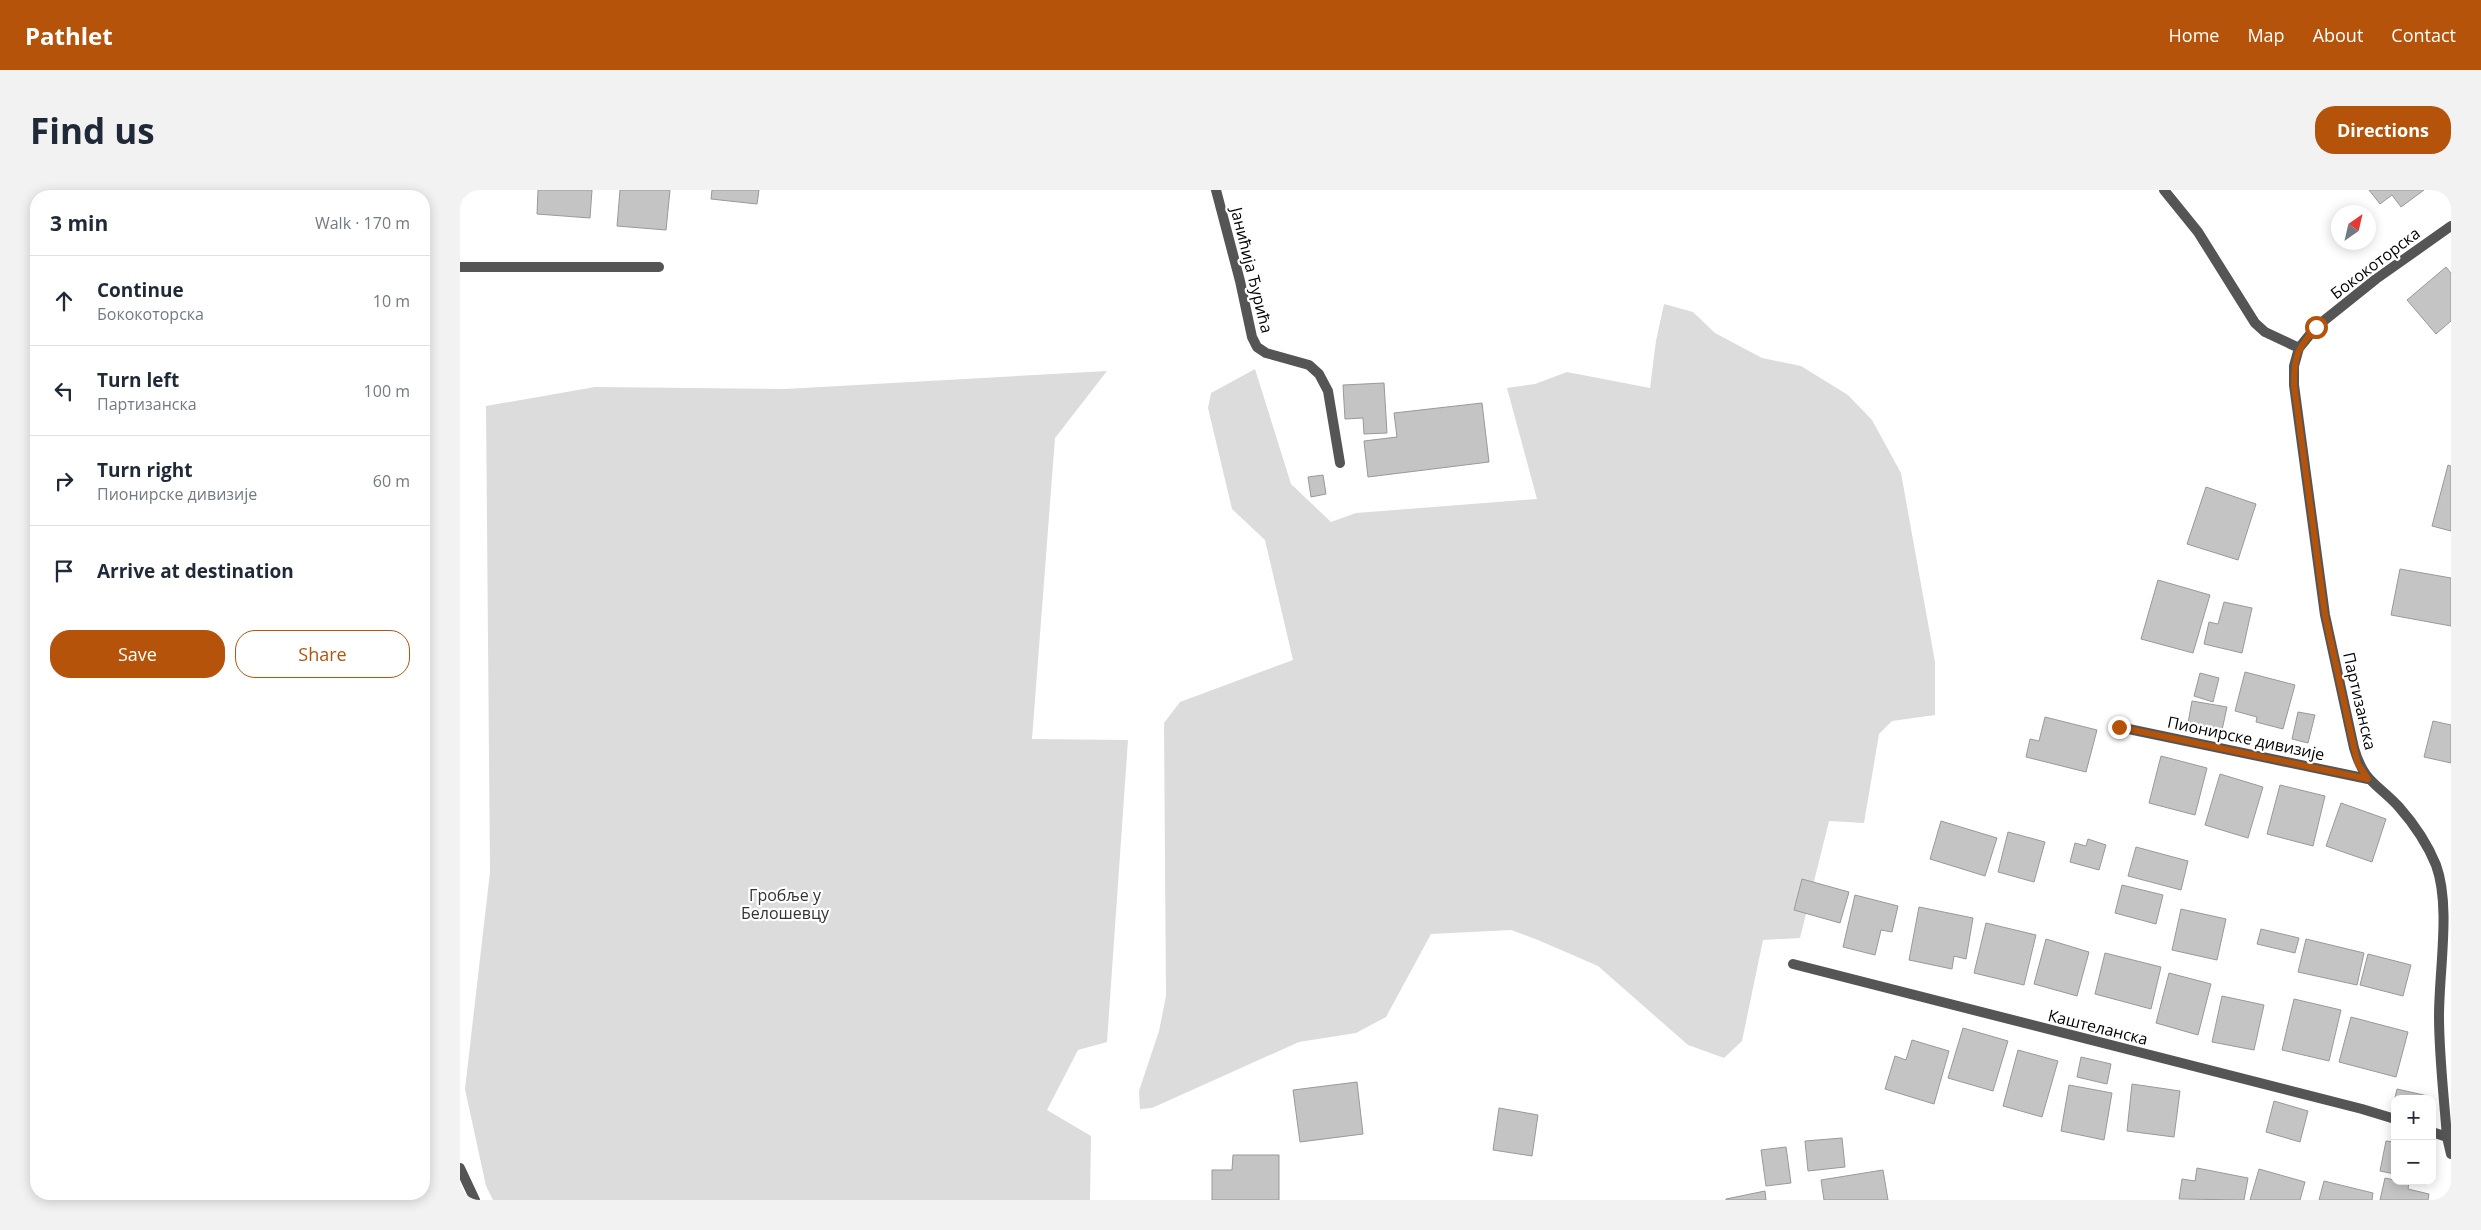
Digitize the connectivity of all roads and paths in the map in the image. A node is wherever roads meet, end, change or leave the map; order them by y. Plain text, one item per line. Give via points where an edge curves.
1 (1216, 190) edge
2 (2164, 190) edge
3 (2451, 226) edge
4 (460, 267) edge
5 (659, 267) dead end
6 (2299, 348) junction
7 (1340, 463) dead end
8 (2119, 727) dead end
9 (2368, 779) junction
10 (1793, 964) dead end
11 (2391, 1118) edge
12 (2436, 1133) edge
13 (2447, 1137) junction
14 (2451, 1154) edge
15 (460, 1168) edge
16 (475, 1200) edge

1 - 7 street, Јанићија Ђурића via 1252,337 1257,347 1266,353 1309,365 1319,374 1328,391
2 - 6 street via 2198,232 2255,323 2265,332
3 - 6 street, Бококоторска via 2316,327
4 - 5 street
6 - 9 street, Партизанска via 2294,366 2294,385 2325,615 2358,764
8 - 9 street, Пионирске дивизије
9 - 13 street, Партизанска via 2398,805 2415,826 2436,866 2444,890 2439,1018
10 - 11 street, Каштеланска
12 - 13 street
13 - 14 street, Партизанска
15 - 16 street

